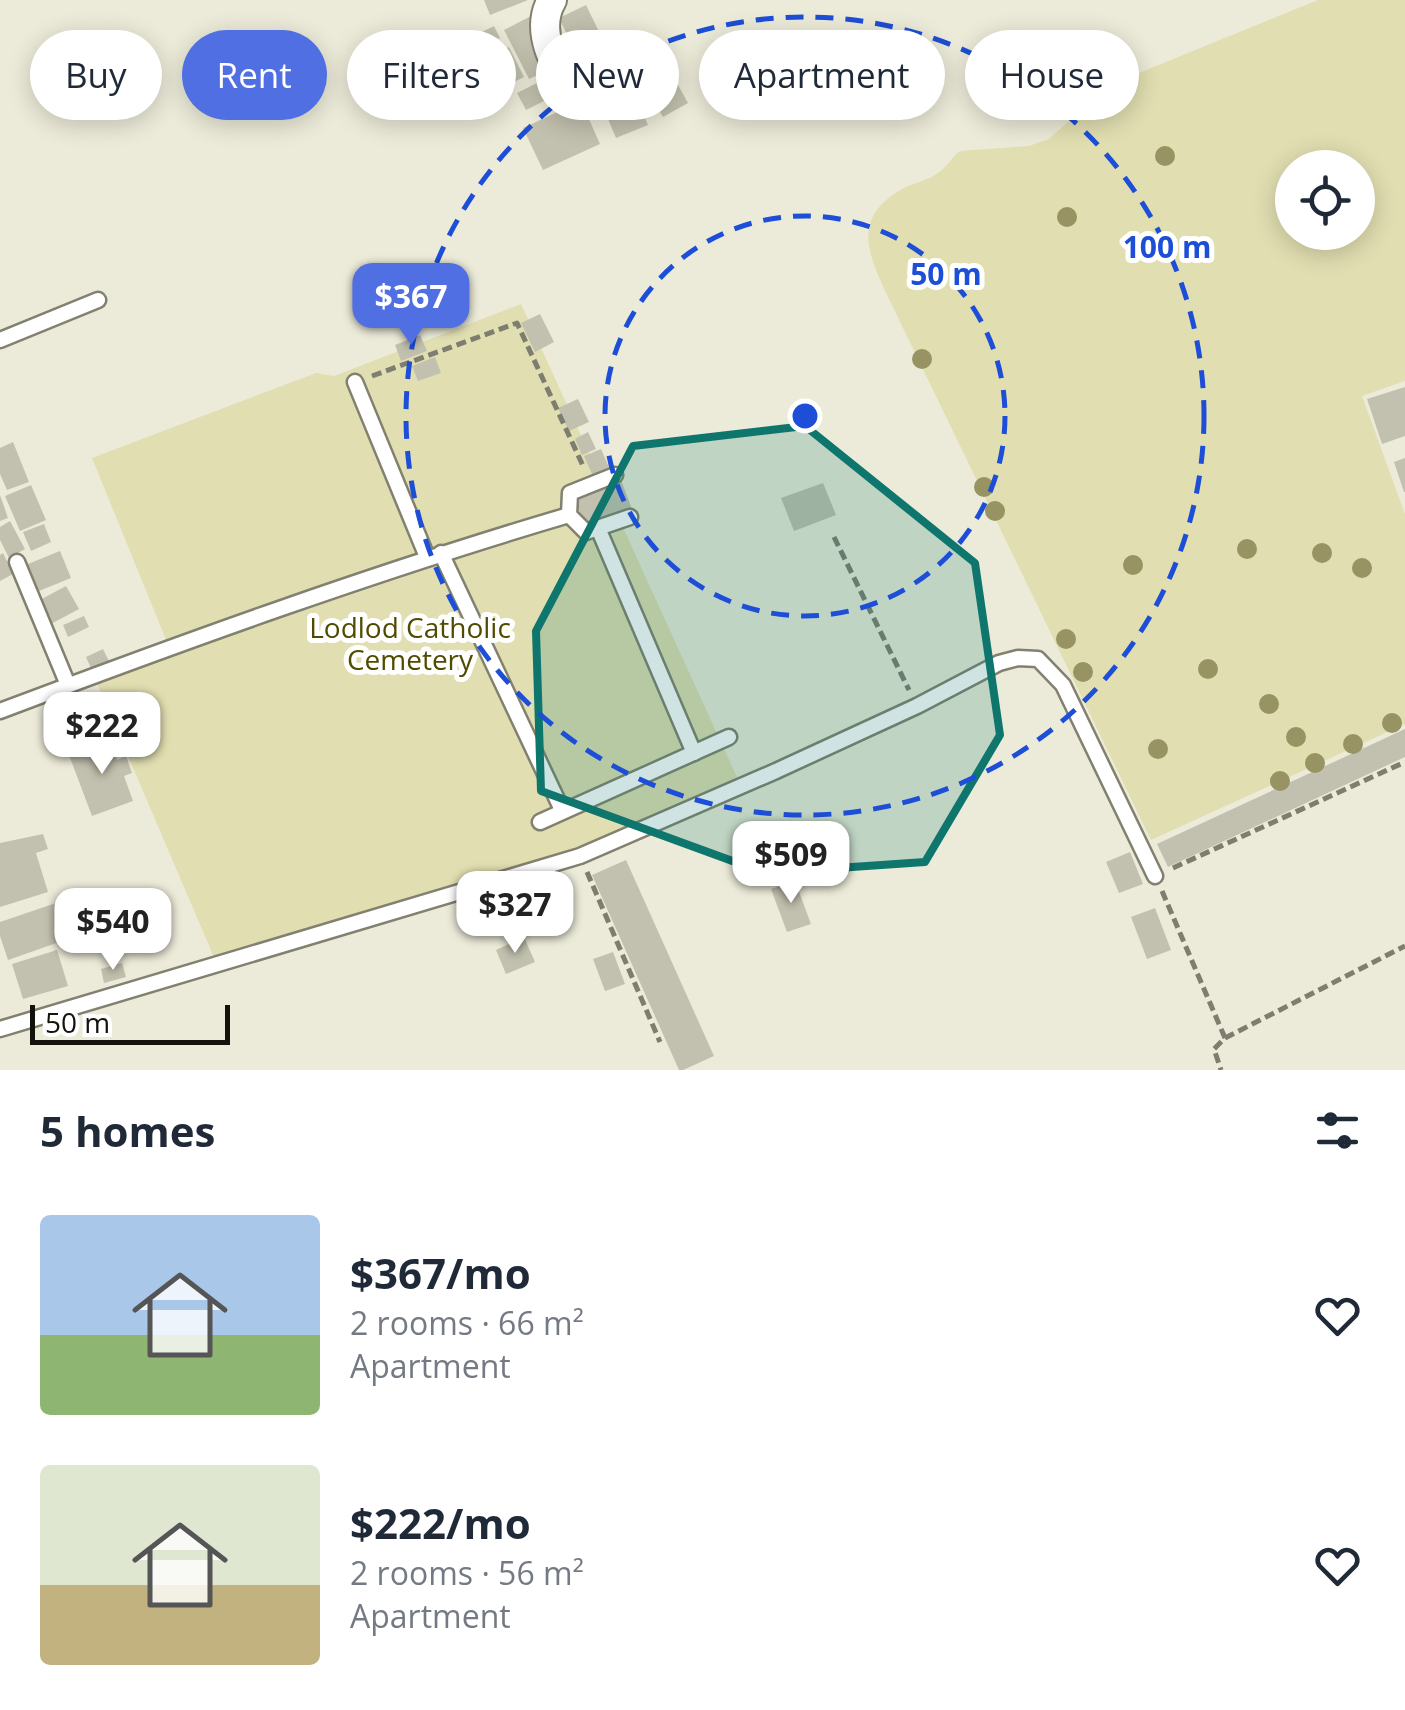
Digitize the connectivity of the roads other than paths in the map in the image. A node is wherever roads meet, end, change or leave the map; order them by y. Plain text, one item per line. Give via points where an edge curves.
1 (552, 0) edge
2 (546, 30) edge
3 (98, 300) dead end
4 (0, 340) edge
5 (355, 382) road end
6 (615, 476) dead end
7 (569, 515) junction
8 (630, 516) dead end
9 (598, 528) junction
10 (434, 555) junction
11 (16, 562) dead end
12 (68, 685) junction
13 (0, 711) edge
14 (728, 737) dead end
15 (694, 752) junction
16 (562, 810) junction
17 (540, 822) dead end
18 (1156, 876) road end
19 (0, 1029) edge

1 - 2 street
3 - 4 lane
5 - 10 lane
6 - 7 lane via 570,493
7 - 9 lane via 586,532
7 - 10 lane
8 - 9 lane
9 - 15 lane
10 - 12 lane
10 - 16 lane
11 - 12 lane
12 - 13 lane
14 - 15 lane
15 - 16 lane
16 - 17 lane
18 - 19 lane via 1063,685 1038,659 1018,658 580,856

